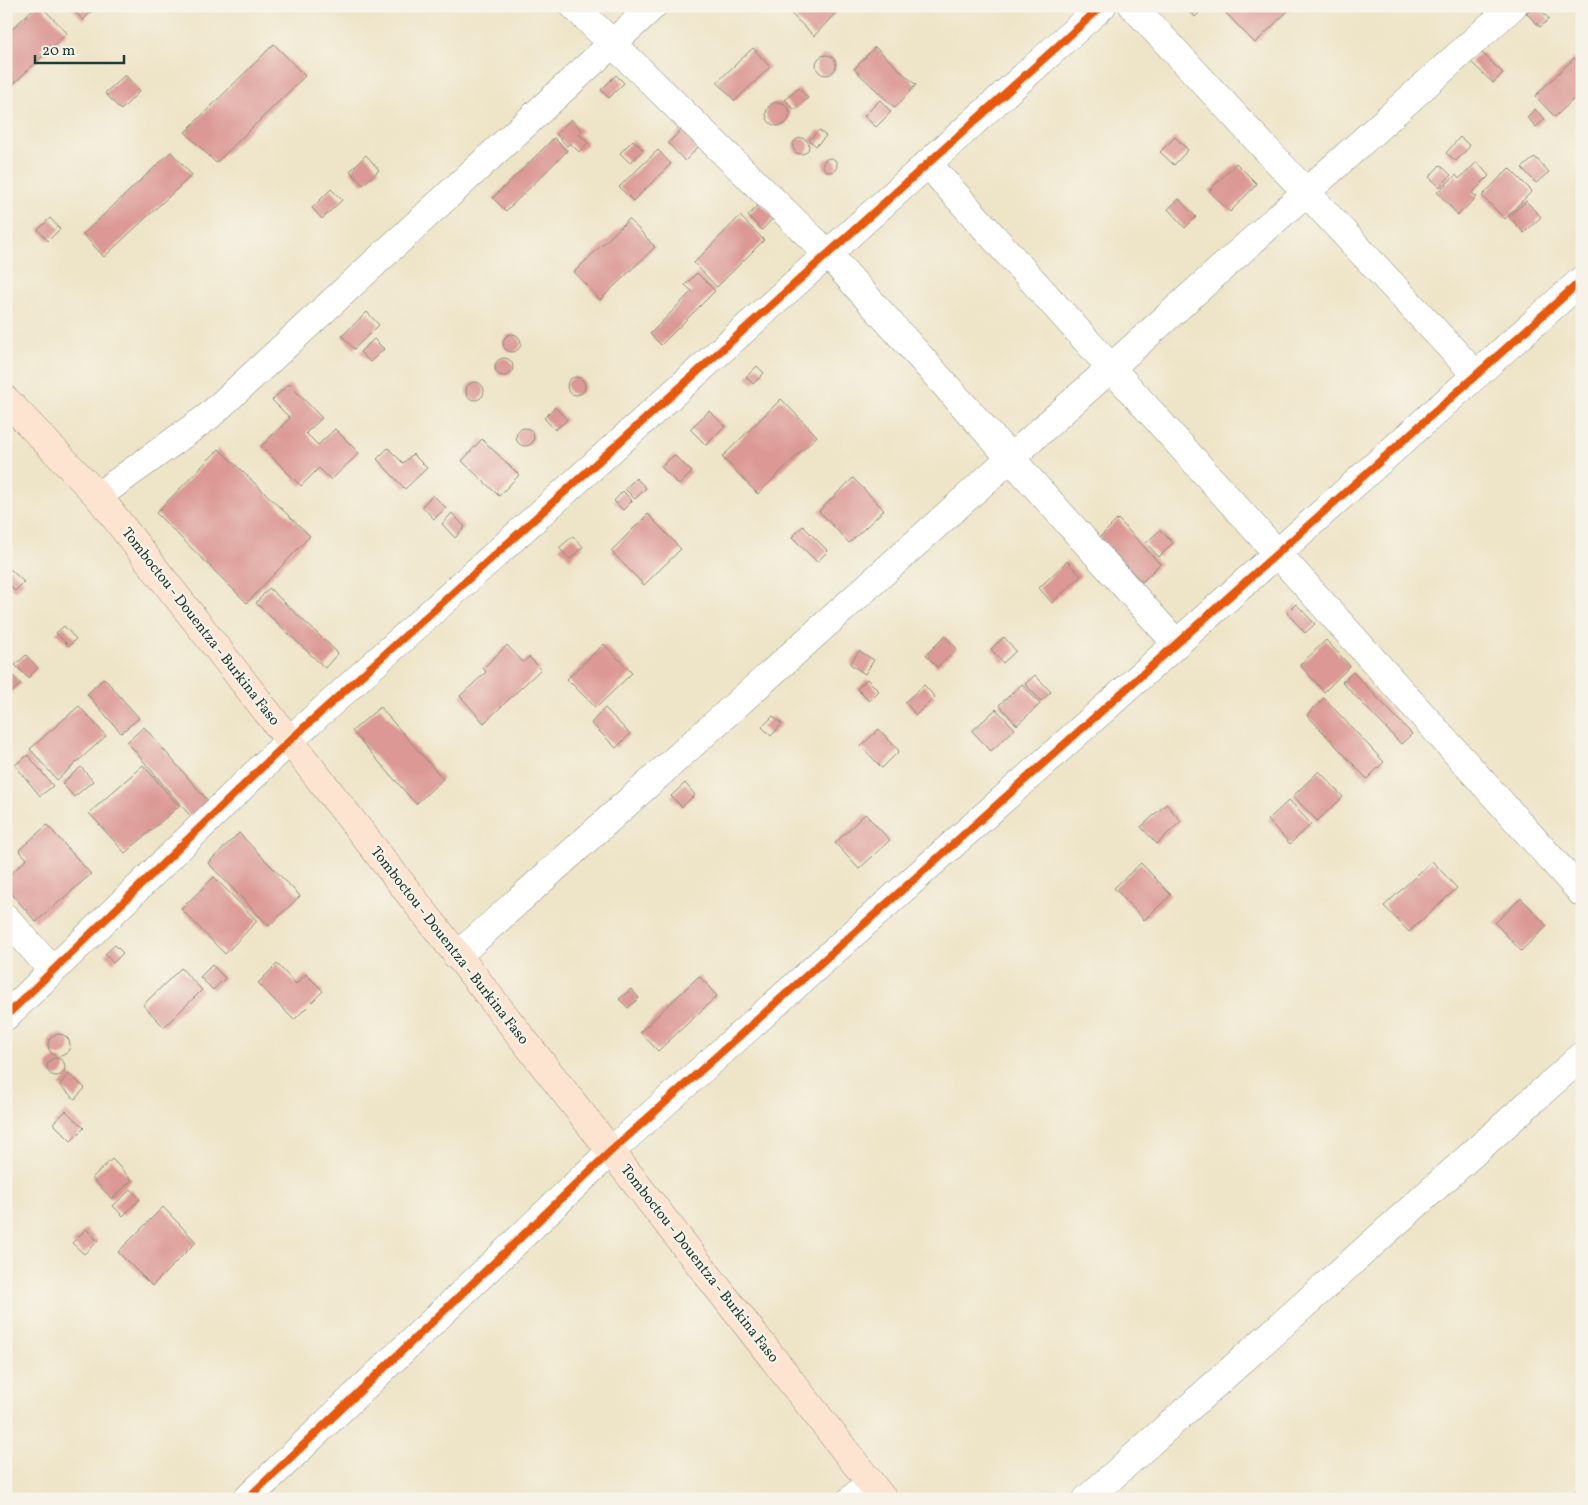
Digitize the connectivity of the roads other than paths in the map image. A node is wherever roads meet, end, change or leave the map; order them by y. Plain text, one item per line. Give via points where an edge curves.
1 (574, 6) edge
2 (653, 6) edge
3 (1102, 6) edge
4 (1133, 6) edge
5 (1512, 6) edge
6 (612, 44) junction
7 (928, 164) junction
8 (1306, 192) junction
9 (828, 254) junction
10 (1582, 280) edge
11 (1111, 368) junction
12 (1476, 375) junction
13 (6, 400) edge
14 (1011, 458) junction
15 (98, 496) junction
16 (1277, 553) junction
17 (1176, 644) junction
18 (289, 741) junction
19 (1582, 893) edge
20 (6, 918) edge
21 (457, 956) junction
22 (53, 971) junction
23 (6, 1016) edge
24 (1582, 1056) edge
25 (611, 1151) junction
26 (868, 1493) edge
27 (247, 1499) edge
28 (1087, 1499) edge

1 - 6 street
2 - 6 street
3 - 7 street
4 - 8 street
5 - 8 street
6 - 9 street
6 - 15 street via 209,416
7 - 9 street
7 - 11 street
8 - 11 street
8 - 12 street
9 - 14 street
9 - 18 street
10 - 12 street
11 - 14 street
11 - 16 street
12 - 16 street
13 - 15 main road, Tomboctou - Douentza - Burkina Faso
14 - 17 street
14 - 21 street
15 - 18 main road, Tomboctou - Douentza - Burkina Faso
16 - 17 street
16 - 19 street
17 - 25 street
18 - 21 main road, Tomboctou - Douentza - Burkina Faso
18 - 22 street
20 - 22 street
21 - 25 main road, Tomboctou - Douentza - Burkina Faso
22 - 23 street
24 - 28 street
25 - 26 main road, Tomboctou - Douentza - Burkina Faso
25 - 27 street

